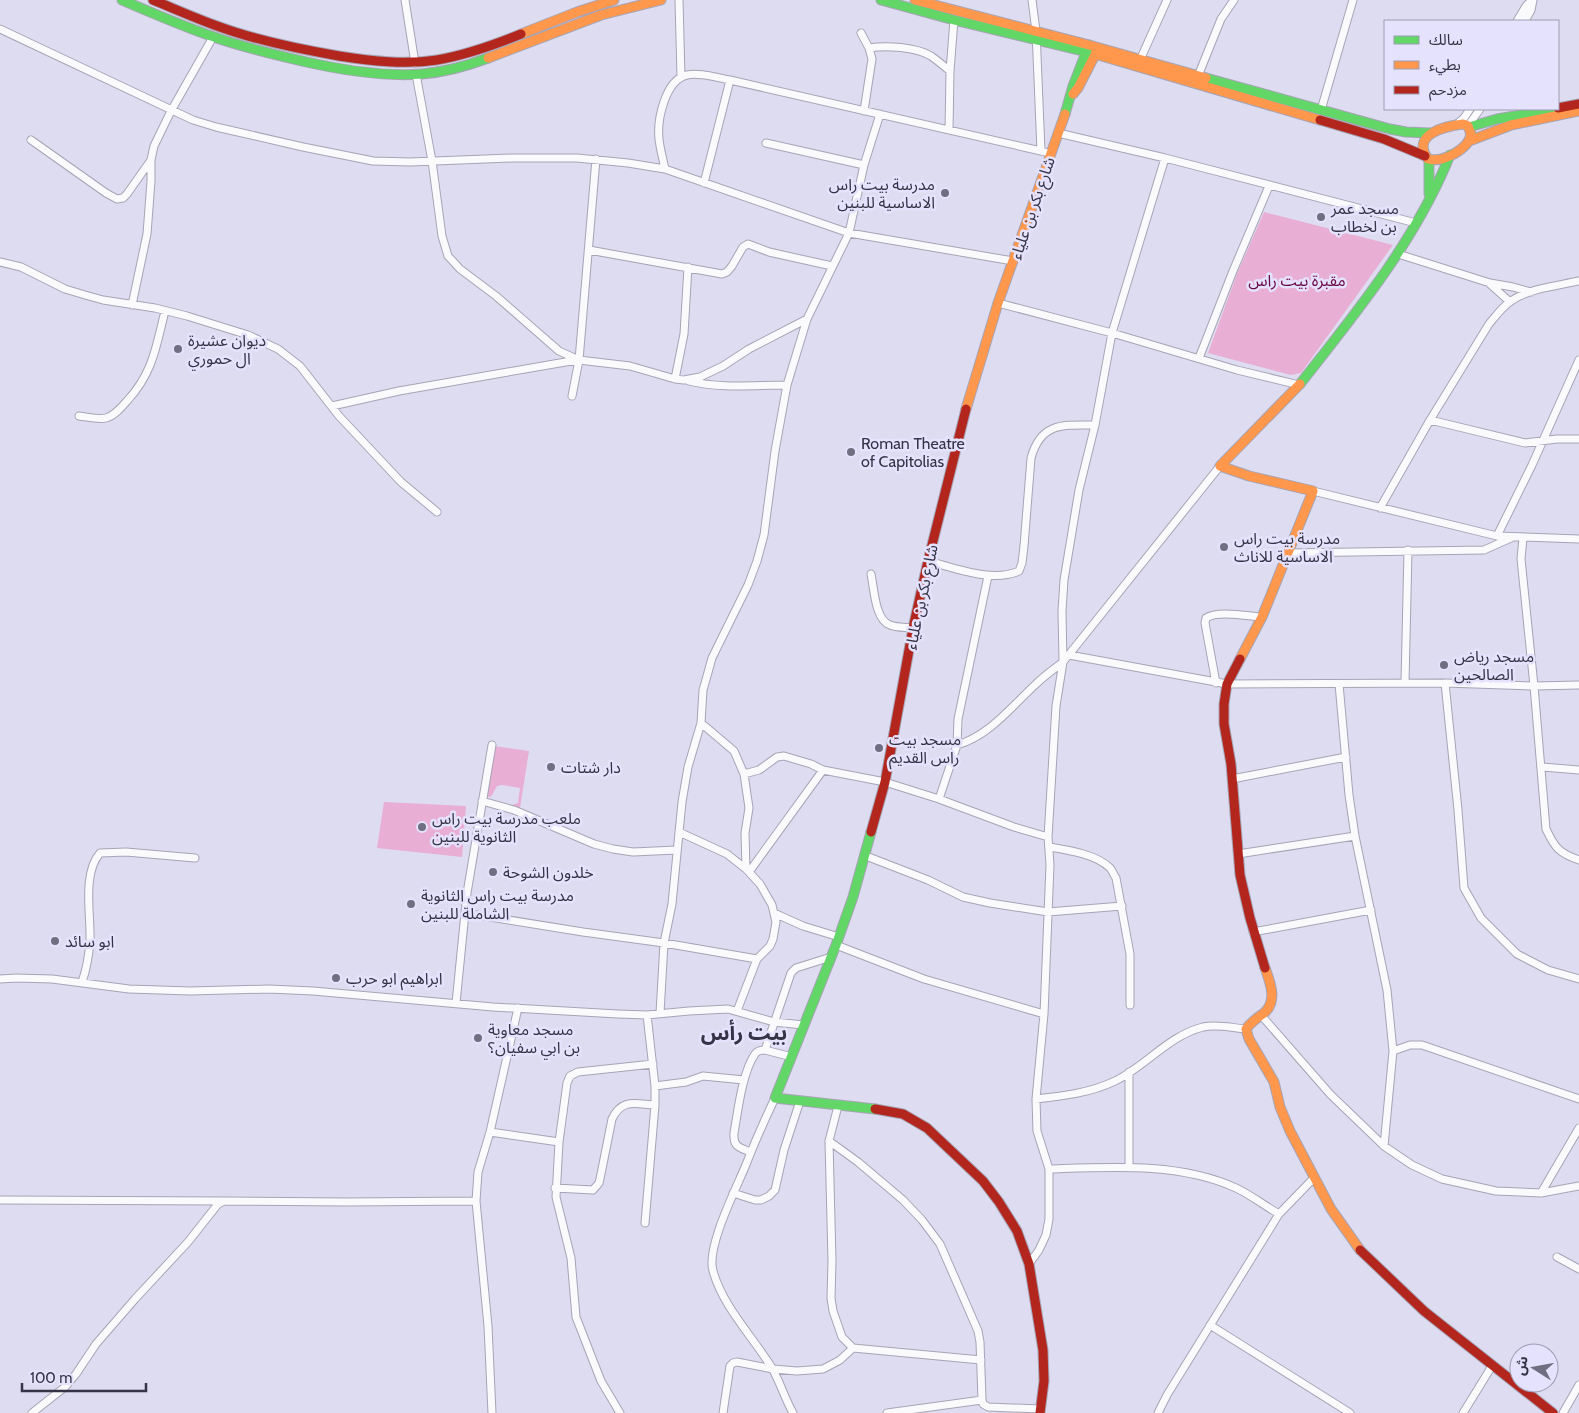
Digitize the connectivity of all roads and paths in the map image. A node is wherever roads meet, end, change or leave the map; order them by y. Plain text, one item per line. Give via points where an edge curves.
1 (122, 0) edge
2 (153, 0) edge
3 (405, 0) edge
4 (614, 0) edge
5 (661, 0) edge
6 (678, 0) edge
7 (881, 0) edge
8 (915, 0) edge
9 (1032, 0) edge
10 (1166, 0) edge
11 (1234, 0) edge
12 (1352, 0) edge
13 (1532, 0) edge
14 (954, 20) junction
15 (1518, 20) edge
16 (1526, 20) edge
17 (0, 29) edge
18 (860, 33) dead end
19 (1036, 35) junction
20 (213, 37) junction
21 (869, 48) junction
22 (1088, 48) junction
23 (1097, 51) junction
24 (1140, 60) junction
25 (415, 62) junction
26 (950, 71) junction
27 (416, 74) junction
28 (1198, 76) junction
29 (681, 77) junction
30 (730, 80) junction
31 (1071, 96) junction
32 (1579, 104) edge
33 (1559, 107) edge
34 (171, 110) junction
35 (1320, 110) junction
36 (1469, 110) edge
37 (1479, 110) edge
38 (1545, 110) edge
39 (864, 111) junction
40 (1579, 111) edge
41 (880, 114) junction
42 (1456, 125) junction
43 (1468, 127) junction
44 (950, 130) junction
45 (1058, 133) junction
46 (1430, 133) junction
47 (31, 140) dead end
48 (1469, 140) junction
49 (766, 142) dead end
50 (1041, 150) junction
51 (1051, 154) junction
52 (1450, 156) junction
53 (1165, 158) junction
54 (1427, 158) junction
55 (596, 159) junction
56 (152, 160) junction
57 (432, 161) junction
58 (864, 165) junction
59 (665, 170) junction
60 (704, 183) junction
61 (1269, 186) junction
62 (1429, 196) junction
63 (1416, 224) junction
64 (849, 233) junction
65 (589, 250) junction
66 (1398, 254) junction
67 (1014, 261) junction
68 (0, 262) edge
69 (832, 266) junction
70 (688, 267) junction
71 (1579, 281) edge
72 (1490, 283) junction
73 (1531, 292) junction
74 (1510, 302) junction
75 (998, 304) junction
76 (132, 305) junction
77 (165, 311) junction
78 (807, 319) junction
79 (1112, 332) junction
80 (1199, 358) junction
81 (579, 360) junction
82 (1579, 360) edge
83 (675, 379) junction
84 (684, 380) junction
85 (787, 385) junction
86 (1299, 385) junction
87 (572, 396) dead end
88 (332, 406) junction
89 (79, 416) dead end
90 (1430, 420) junction
91 (1095, 425) junction
92 (1579, 439) edge
93 (1542, 441) junction
94 (1220, 466) junction
95 (1312, 491) junction
96 (1380, 508) junction
97 (437, 512) dead end
98 (1497, 536) junction
99 (1512, 538) junction
100 (1523, 538) junction
101 (1579, 539) edge
102 (1408, 550) junction
103 (1289, 553) junction
104 (928, 561) junction
105 (871, 574) dead end
106 (988, 576) junction
107 (1262, 617) junction
108 (914, 628) junction
109 (1069, 655) junction
110 (1063, 662) junction
111 (1216, 683) junction
112 (1405, 683) junction
113 (1445, 683) junction
114 (1226, 684) junction
115 (1339, 684) junction
116 (1579, 685) edge
117 (1534, 686) junction
118 (701, 722) junction
119 (492, 745) dead end
120 (957, 746) junction
121 (1346, 757) junction
122 (1542, 767) junction
123 (822, 770) junction
124 (1579, 770) edge
125 (744, 774) junction
126 (1232, 779) junction
127 (885, 782) junction
128 (939, 799) junction
129 (482, 801) junction
130 (679, 832) junction
131 (1355, 836) junction
132 (1048, 837) junction
133 (1049, 847) junction
134 (677, 850) junction
135 (1238, 854) junction
136 (866, 856) junction
137 (196, 858) dead end
138 (1579, 860) edge
139 (748, 870) junction
140 (1122, 906) junction
141 (1371, 910) junction
142 (1048, 912) junction
143 (465, 913) junction
144 (774, 913) junction
145 (1253, 932) junction
146 (837, 941) junction
147 (664, 943) junction
148 (831, 957) junction
149 (758, 959) junction
150 (0, 979) edge
151 (1579, 979) edge
152 (82, 982) junction
153 (456, 1003) junction
154 (1130, 1005) dead end
155 (518, 1008) junction
156 (737, 1011) junction
157 (660, 1014) junction
158 (1044, 1014) junction
159 (647, 1015) junction
160 (1261, 1015) junction
161 (774, 1022) junction
162 (804, 1025) junction
163 (1246, 1029) junction
164 (765, 1050) junction
165 (1393, 1051) junction
166 (792, 1057) junction
167 (653, 1064) junction
168 (1129, 1072) junction
169 (744, 1080) junction
170 (655, 1086) junction
171 (775, 1098) junction
172 (1036, 1099) junction
173 (1579, 1099) edge
174 (800, 1101) junction
175 (655, 1105) junction
176 (838, 1106) junction
177 (1579, 1128) edge
178 (490, 1132) junction
179 (829, 1141) junction
180 (559, 1142) junction
181 (1384, 1146) junction
182 (750, 1152) junction
183 (1129, 1167) junction
184 (1049, 1169) junction
185 (1314, 1178) junction
186 (1579, 1186) edge
187 (555, 1188) junction
188 (734, 1193) junction
189 (1540, 1193) junction
190 (0, 1200) edge
191 (224, 1201) junction
192 (476, 1201) junction
193 (1279, 1214) junction
194 (645, 1223) dead end
195 (1557, 1257) dead end
196 (1029, 1264) junction
197 (1579, 1269) edge
198 (1210, 1326) junction
199 (852, 1348) junction
200 (981, 1360) junction
201 (1492, 1366) junction
202 (773, 1369) junction
203 (1579, 1386) edge
204 (982, 1400) junction
205 (1040, 1411) edge
206 (32, 1413) edge
207 (492, 1413) edge
208 (620, 1413) edge
209 (723, 1413) edge
210 (793, 1413) edge
211 (887, 1413) edge
212 (1158, 1413) edge
213 (1350, 1413) edge
214 (1463, 1413) edge
215 (1553, 1413) edge
216 (1563, 1413) edge

1 - 20 street
2 - 25 street via 231,31 304,51 371,61
3 - 25 street
4 - 25 street via 468,53
5 - 27 street via 592,19 477,62
6 - 29 street
7 - 14 street
8 - 19 street
9 - 19 street
10 - 24 street
11 - 28 street via 1221,19
12 - 35 street
13 - 15 street
13 - 16 street
14 - 19 street
14 - 26 street
17 - 34 street
18 - 21 street
19 - 22 street
19 - 50 street
20 - 27 street via 293,60 386,74
20 - 34 street
21 - 26 street via 882,46 917,51
21 - 39 street via 872,59
22 - 23 street
22 - 31 street, شارع بكر بن علياء
23 - 24 street
23 - 31 street, شارع بكر بن علياء
23 - 54 street via 1384,139
24 - 28 street
26 - 44 street
27 - 57 street
28 - 35 street
29 - 30 street via 697,74
29 - 59 street via 669,91 660,115 659,138
30 - 39 street
30 - 60 street
31 - 45 street, شارع بكر بن علياء
32 - 33 street
34 - 56 street via 154,146
34 - 57 street via 204,124 352,158
35 - 46 street via 1390,129
36 - 42 street
37 - 43 street
38 - 43 street
39 - 41 street
40 - 48 street via 1511,125
41 - 44 street
41 - 58 street
42 - 43 street
42 - 46 street
43 - 48 street via 1471,132
44 - 50 street
45 - 51 street, شارع بكر بن علياء
45 - 53 street
46 - 54 street via 1424,145
47 - 56 street via 117,199 128,194
48 - 52 street
49 - 58 street
50 - 51 street
51 - 67 street, شارع بكر بن علياء
52 - 54 street via 1434,161
52 - 62 street
53 - 61 street
53 - 79 street
54 - 62 street
55 - 57 street
55 - 59 street
55 - 65 street
56 - 76 street via 147,234
57 - 81 street via 442,236 451,261 559,351
58 - 64 street
59 - 60 street
60 - 64 street
61 - 63 street
61 - 80 street
62 - 63 street
63 - 66 street
64 - 67 street
64 - 69 street
65 - 70 street
65 - 81 street
66 - 72 street
66 - 86 street
67 - 75 street, شارع بكر بن علياء
68 - 76 street via 21,267 66,289
69 - 70 street via 748,244 722,274
69 - 78 street
70 - 83 street via 684,334
71 - 73 street
72 - 73 street
72 - 74 street
73 - 74 street
74 - 90 street via 1489,324
75 - 79 street
75 - 104 street, شارع بكر بن علياء via 971,389
76 - 77 street
77 - 88 street via 248,335 278,349 300,366
77 - 89 street via 149,370 131,397 107,418
78 - 84 street via 723,366 700,377
78 - 85 street
79 - 80 street
79 - 91 street
80 - 86 street
81 - 83 street via 630,366
81 - 87 street
81 - 88 street
82 - 93 street
83 - 84 street
84 - 85 street via 725,387
85 - 118 street via 760,552 748,585 712,658 703,690
86 - 94 street
88 - 97 street via 401,482
90 - 93 street via 1513,441
90 - 96 street
91 - 106 street via 1056,427 1042,435 1035,445 1030,470 1019,571 1011,575
91 - 110 street via 1064,580
92 - 93 street
93 - 98 street
94 - 95 street
94 - 109 street
95 - 96 street
95 - 103 street
96 - 98 street
98 - 99 street
99 - 100 street
99 - 102 street via 1484,550
100 - 101 street
100 - 117 street via 1521,559
102 - 103 street
102 - 112 street
103 - 107 street
104 - 106 street
104 - 108 street, شارع بكر بن علياء
105 - 108 street via 881,618 890,625
106 - 120 street via 958,719
107 - 111 street via 1218,614 1206,618
107 - 114 street
108 - 127 street, شارع بكر بن علياء
109 - 110 street
109 - 111 street
110 - 120 street via 1005,715 970,742
110 - 132 street via 1056,706
111 - 114 street
112 - 113 street
112 - 115 street
113 - 117 street
113 - 151 street via 1464,888 1481,918 1517,954 1548,970
114 - 115 street
114 - 126 street via 1224,721
115 - 121 street
116 - 117 street
117 - 122 street
118 - 125 street via 734,750
118 - 130 street via 688,767
119 - 129 street
120 - 128 street
121 - 126 street
121 - 131 street
122 - 124 street
122 - 138 street via 1546,829 1554,846
123 - 125 street via 781,756 759,770
123 - 127 street
123 - 139 street
125 - 139 street via 749,803 745,833
126 - 135 street
127 - 128 street
127 - 136 street, شارع بكر بن علياء
128 - 132 street
129 - 134 street via 514,810 613,849 633,852
129 - 143 street
130 - 134 street
130 - 139 street via 727,854
131 - 135 street
131 - 141 street
132 - 133 street
133 - 140 street via 1074,851 1110,868 1116,878
133 - 142 street
134 - 147 street via 672,904
135 - 145 street
136 - 142 street via 963,897
136 - 146 street, شارع بكر بن علياء
137 - 152 street via 126,852 100,854 91,875 90,938
139 - 144 street via 760,884
140 - 142 street
140 - 154 street via 1130,954
141 - 145 street
141 - 165 street via 1387,990
142 - 158 street
143 - 147 street
143 - 153 street
144 - 146 street
144 - 149 street via 773,939
145 - 160 street via 1272,989 1273,1000
146 - 148 street, شارع بكر بن علياء
146 - 158 street via 924,979
147 - 149 street
147 - 157 street
148 - 161 street via 793,970
148 - 162 street, شارع بكر بن علياء
149 - 156 street
150 - 152 street
152 - 153 street via 129,989 305,990
153 - 155 street
155 - 159 street
155 - 178 street
156 - 157 street via 690,1010
156 - 161 street
157 - 159 street
158 - 172 street
159 - 167 street
160 - 163 street
160 - 181 street via 1330,1094
161 - 162 street
161 - 164 street
162 - 166 street, شارع بكر بن علياء
163 - 168 street via 1204,1027 1180,1036
163 - 185 street via 1248,1039 1274,1082 1284,1118
164 - 166 street
164 - 169 street via 755,1054
165 - 173 street via 1422,1045
165 - 181 street
166 - 171 street, شارع بكر بن علياء
167 - 170 street
167 - 180 street via 578,1072 570,1076
168 - 172 street via 1095,1090
168 - 183 street
169 - 170 street via 703,1076
169 - 182 street via 733,1141
170 - 175 street
171 - 174 street
171 - 182 street
172 - 184 street via 1038,1131
174 - 176 street
174 - 188 street via 774,1190 761,1200
175 - 187 street via 622,1105 615,1112 596,1188
175 - 194 street
176 - 179 street
176 - 196 street via 902,1114 926,1128 961,1159 999,1202 1018,1231
177 - 189 street
178 - 180 street
178 - 192 street via 478,1172
179 - 199 street via 831,1298 842,1336
179 - 200 street via 903,1200 940,1244 978,1332
180 - 187 street
181 - 189 street via 1412,1165 1442,1179 1496,1191
182 - 188 street
183 - 184 street
183 - 193 street via 1210,1178 1237,1189
184 - 196 street via 1046,1235
185 - 193 street
185 - 201 street via 1360,1250 1424,1311
186 - 189 street
187 - 208 street via 571,1258 576,1317 601,1381
188 - 202 street via 712,1255 712,1270 720,1291
190 - 191 street
191 - 192 street
191 - 206 street via 96,1344 65,1387
192 - 207 street via 488,1326
193 - 198 street
195 - 197 street
196 - 205 street via 1043,1350 1044,1381
198 - 212 street
198 - 213 street
199 - 200 street
199 - 202 street via 840,1360 823,1369
200 - 204 street
201 - 214 street
201 - 215 street
202 - 209 street via 733,1363
202 - 210 street
203 - 216 street
204 - 205 street via 988,1407
204 - 211 street

